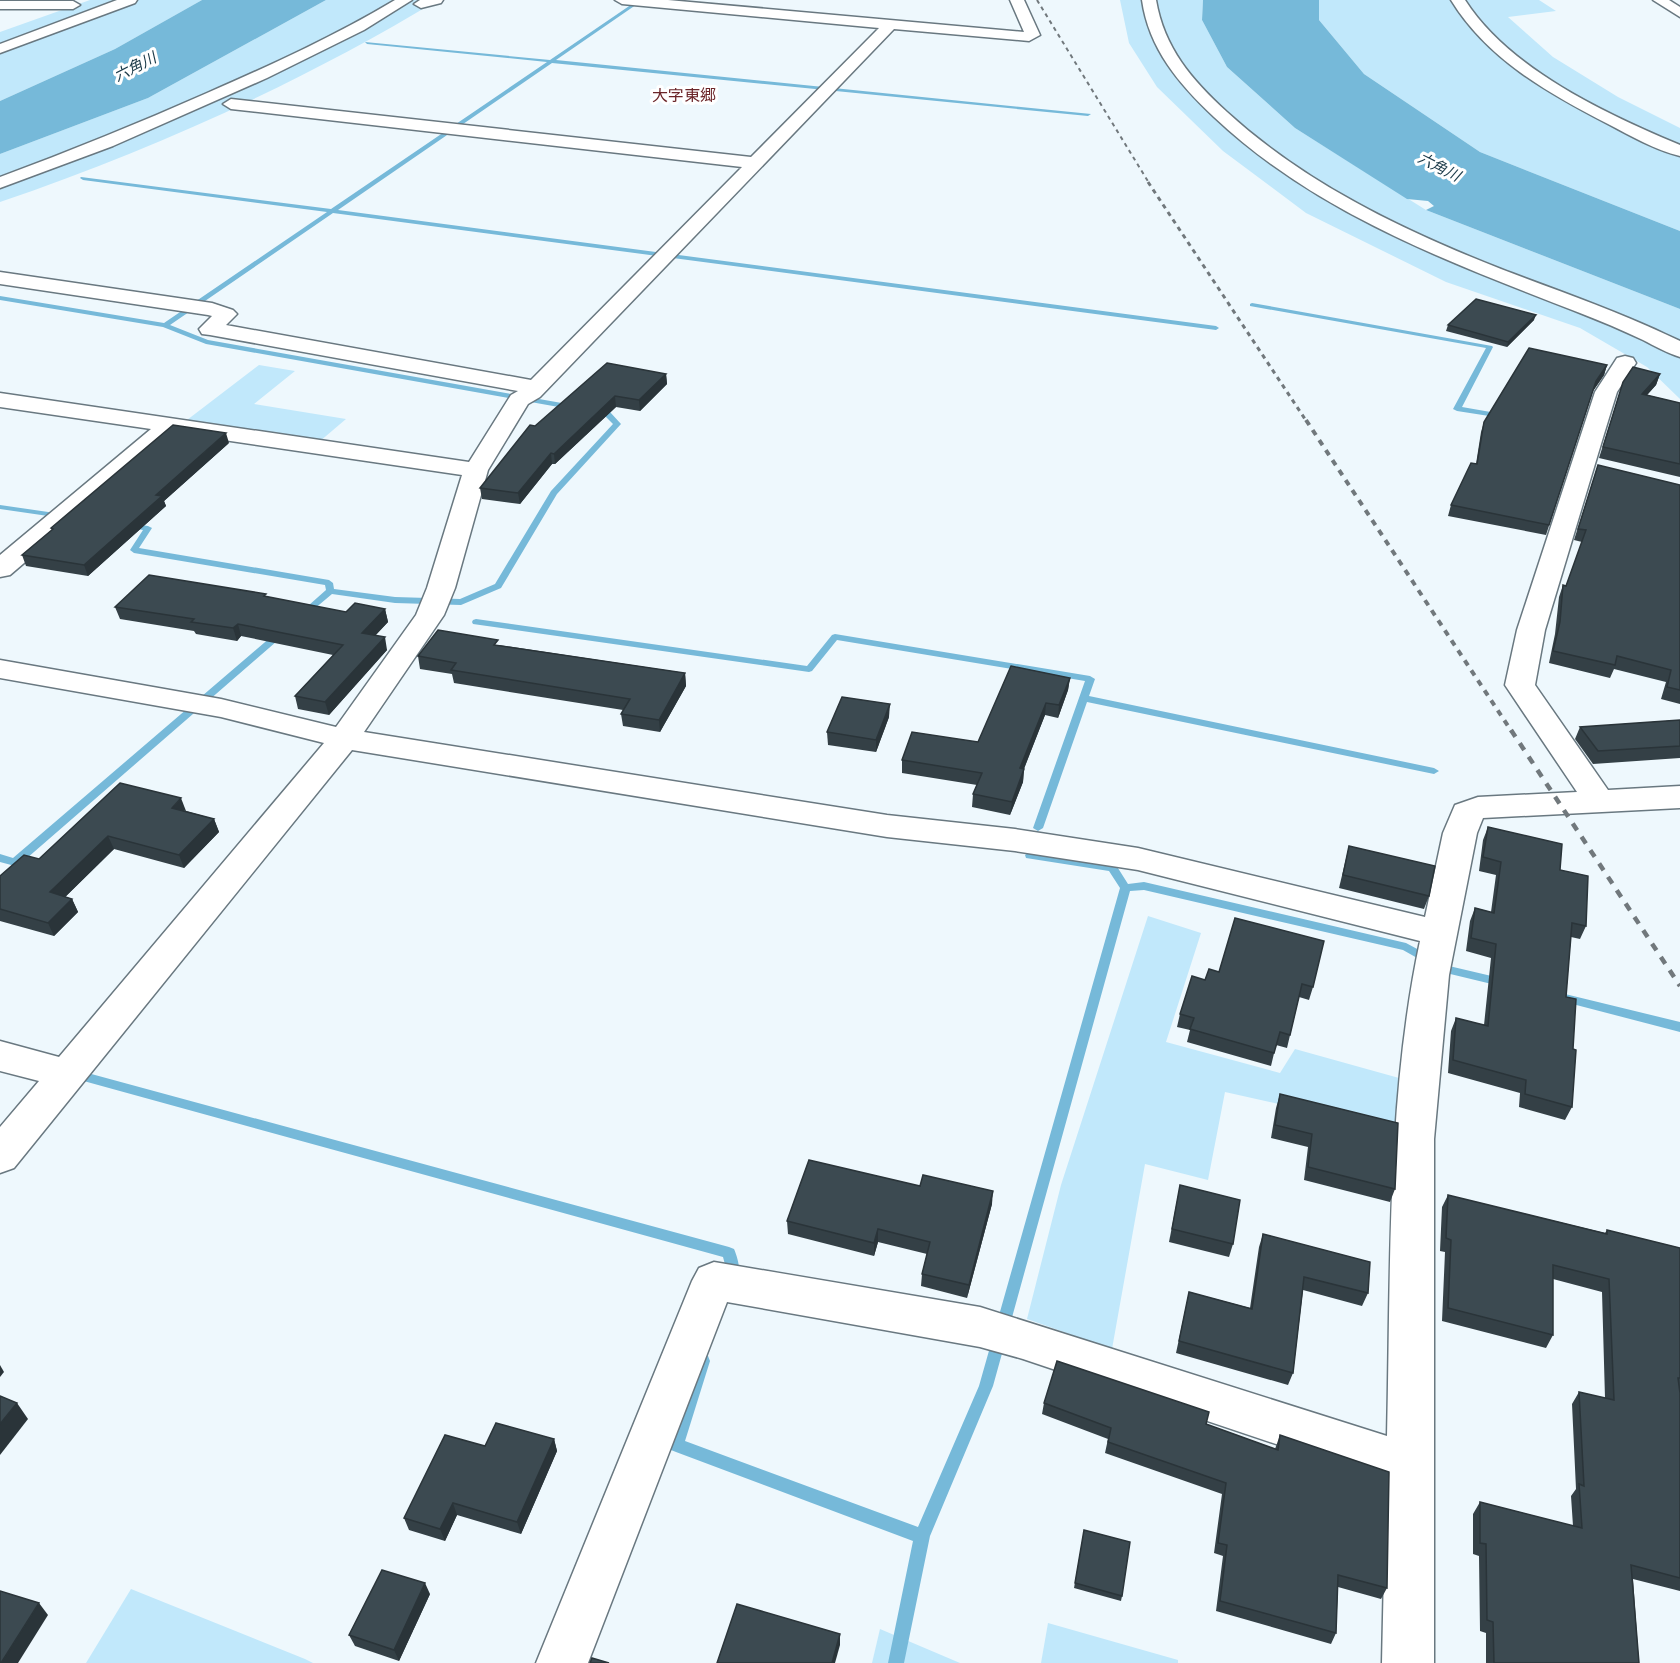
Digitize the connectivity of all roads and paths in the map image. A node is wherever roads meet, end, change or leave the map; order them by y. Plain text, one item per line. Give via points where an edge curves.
1 (130, 0) edge
2 (436, 0) edge
3 (624, 0) edge
4 (1017, 0) edge
5 (1149, 0) edge
6 (1458, 0) edge
7 (1660, 0) edge
8 (413, 2) edge
9 (0, 5) edge
10 (73, 5) dead end
11 (1680, 13) edge
12 (890, 25) junction
13 (0, 49) edge
14 (231, 104) dead end
15 (1680, 151) edge
16 (754, 163) junction
17 (0, 183) edge
18 (2, 280) edge
19 (1680, 350) edge
20 (1625, 363) dead end
21 (529, 393) junction
22 (0, 400) edge
23 (171, 425) junction
24 (476, 470) junction
25 (0, 569) edge
26 (0, 669) edge
27 (344, 739) junction
28 (1680, 797) edge
29 (1599, 801) junction
30 (1435, 953) junction
31 (0, 1056) edge
32 (66, 1074) junction
33 (0, 1156) edge
34 (1410, 1466) junction
35 (562, 1663) edge
36 (1408, 1663) edge

1 - 13 street
2 - 8 street
3 - 12 street
4 - 12 street via 1033,35 1029,37
5 - 19 street via 1156,35 1171,61 1230,125 1282,165 1349,207 1422,244 1617,319
6 - 15 street via 1472,22 1505,54 1540,78 1602,114
7 - 11 street
8 - 17 street via 259,76
9 - 10 street
12 - 16 street
14 - 16 street
16 - 21 street
18 - 21 street via 212,309 226,314 210,329
20 - 29 street via 1606,392 1593,430 1593,467 1531,630 1520,685
21 - 24 street
22 - 23 street
23 - 24 street
23 - 25 street
24 - 27 street via 436,601
26 - 27 street via 221,708
27 - 30 street via 887,826 1138,859
27 - 32 street
28 - 29 street
29 - 30 street via 1478,808 1467,813
30 - 34 street via 1414,1139
31 - 32 street
32 - 33 street
34 - 35 street via 980,1327 714,1281
34 - 36 street

